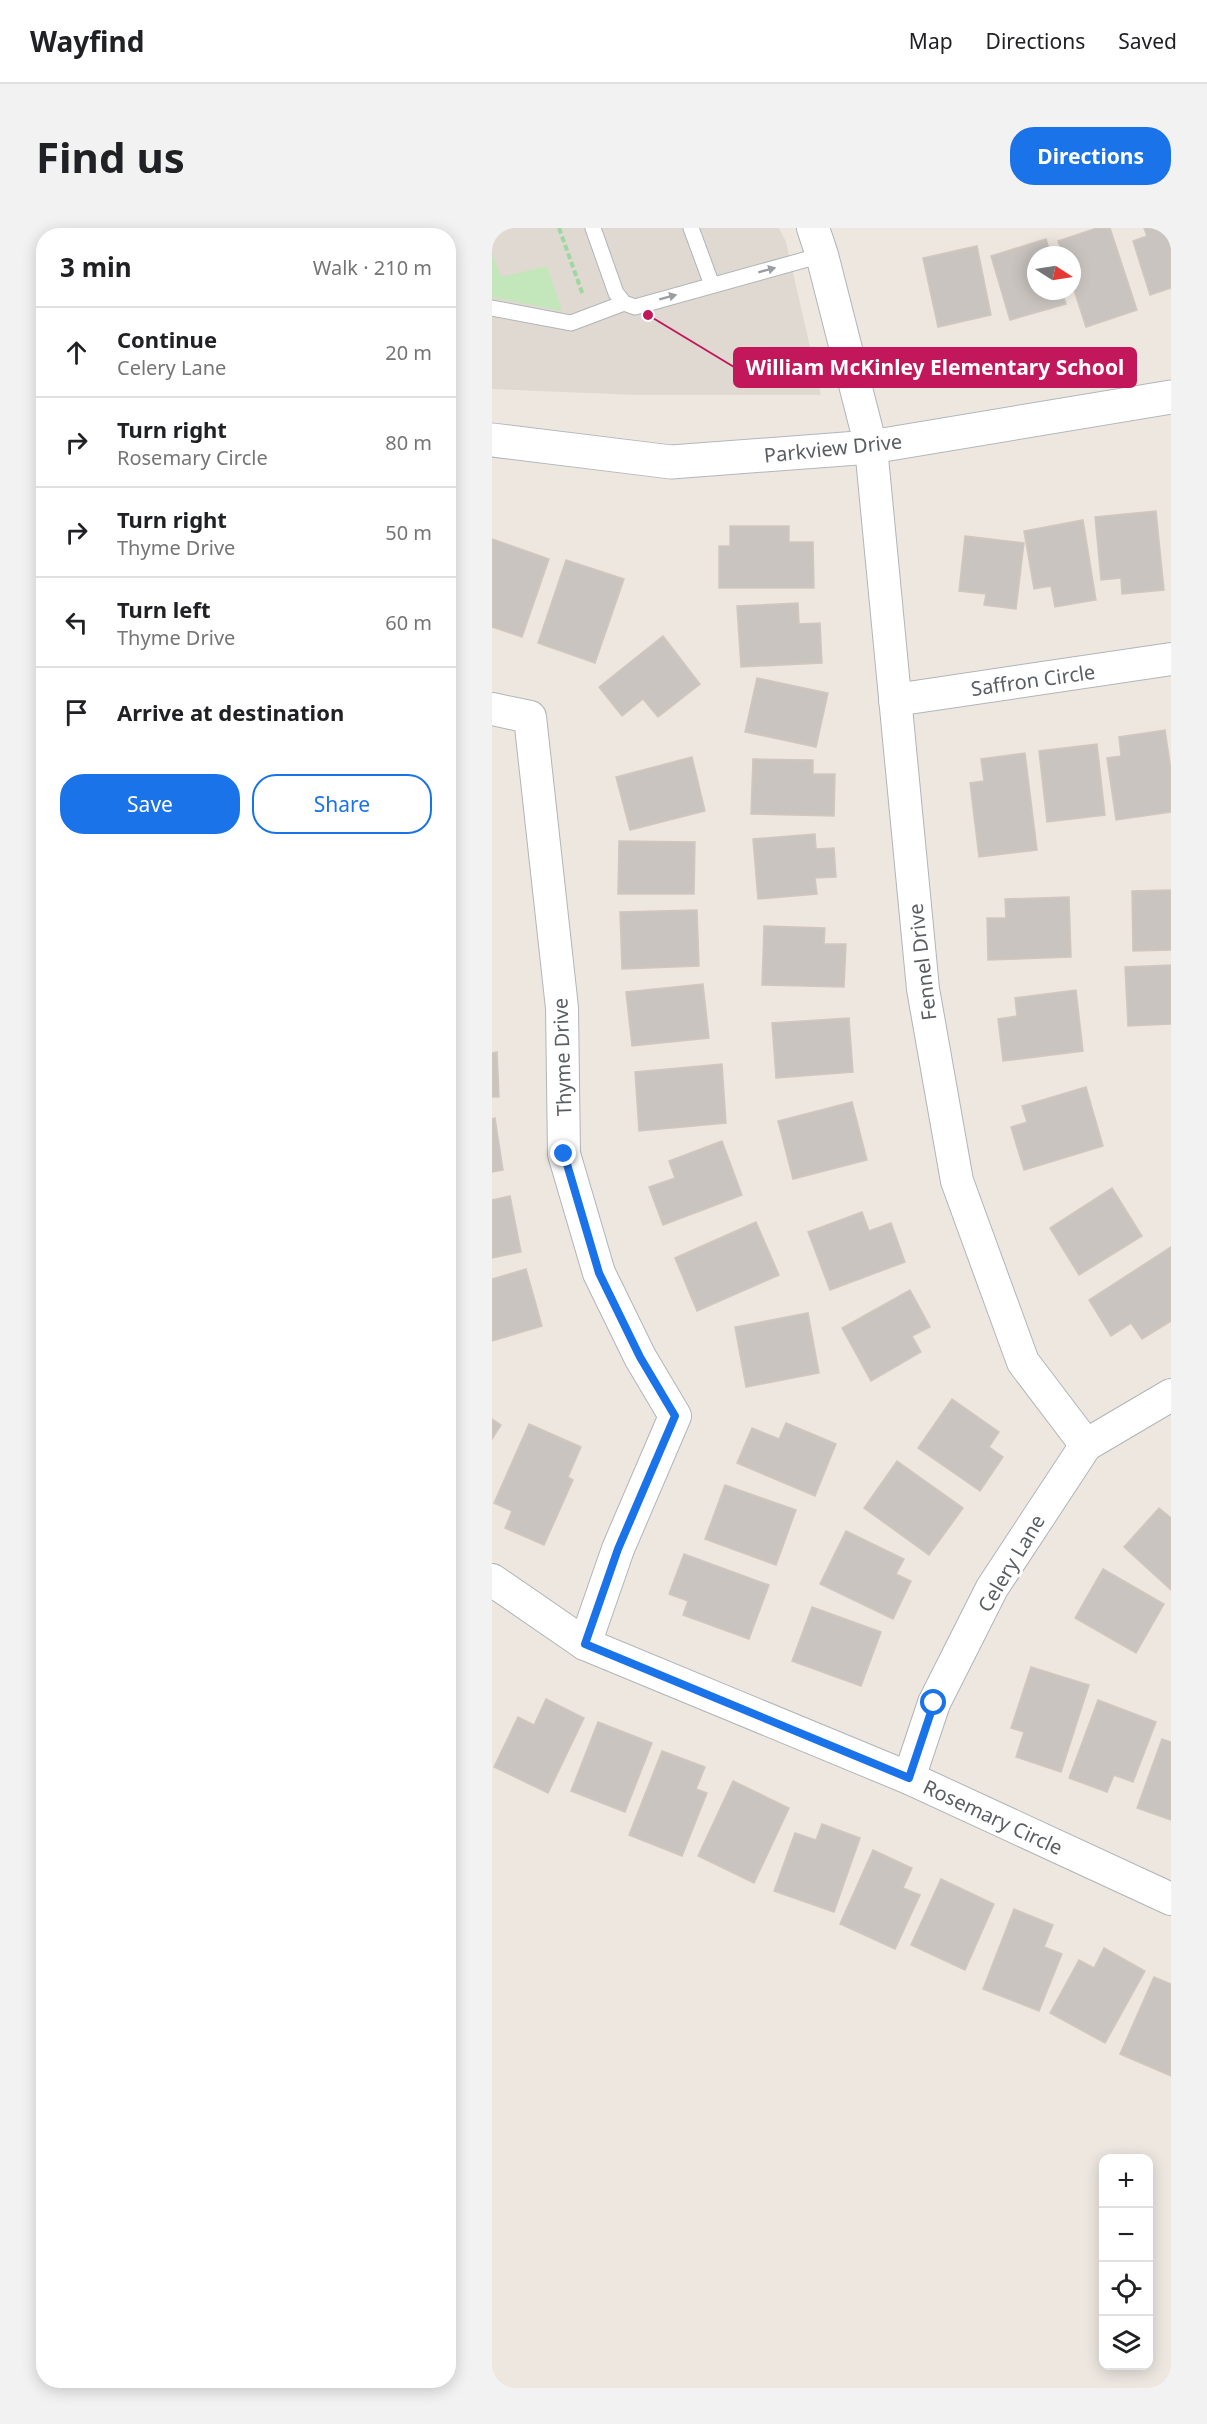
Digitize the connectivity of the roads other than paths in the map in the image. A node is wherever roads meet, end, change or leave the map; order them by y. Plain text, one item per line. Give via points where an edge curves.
1 (593, 228) edge
2 (691, 228) edge
3 (822, 237) edge
4 (712, 285) junction
5 (624, 303) junction
6 (492, 308) edge
7 (1171, 397) edge
8 (492, 440) edge
9 (871, 447) junction
10 (1171, 659) edge
11 (896, 700) junction
12 (492, 709) edge
13 (1171, 1395) edge
14 (1086, 1445) junction
15 (492, 1580) edge
16 (585, 1644) junction
17 (909, 1778) junction
18 (1171, 1899) edge

1 - 5 lane via 616,293
2 - 4 lane
4 -> 3 lane
3 - 9 street, Fennel Drive
5 -> 4 lane via 635,307
5 - 6 lane via 571,323
7 - 9 street, Parkview Drive
8 - 9 street, Parkview Drive via 671,462
9 - 11 street, Fennel Drive
10 - 11 street, Saffron Circle
11 - 14 street, Fennel Drive via 923,989 957,1181 1023,1362
12 - 16 street, Thyme Drive via 530,717 562,1008 564,1154 599,1273 640,1357 675,1416 618,1549
13 - 14 street, Celery Lane
14 - 17 street, Celery Lane via 992,1588 934,1703
15 - 16 street, Rosemary Circle
16 - 17 street, Rosemary Circle
17 - 18 street, Rosemary Circle

